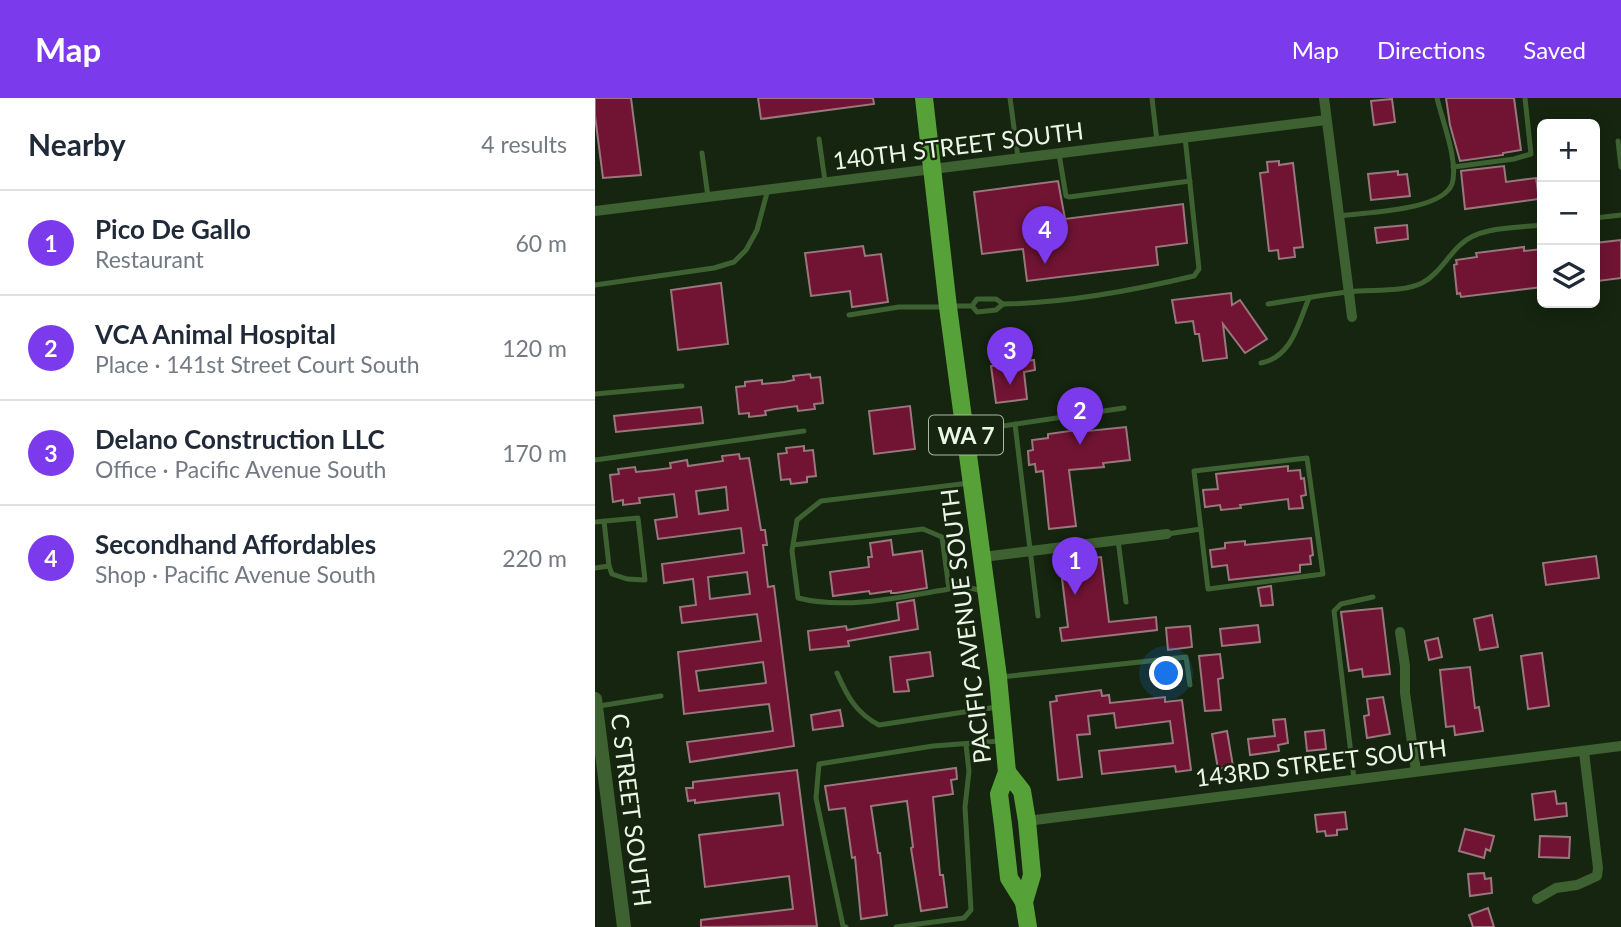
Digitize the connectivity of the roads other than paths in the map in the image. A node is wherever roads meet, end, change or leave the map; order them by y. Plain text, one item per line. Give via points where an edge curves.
1 (924, 98) edge
2 (1010, 98) edge
3 (1152, 98) edge
4 (1325, 98) edge
5 (1437, 98) edge
6 (1525, 98) edge
7 (1326, 120) junction
8 (1185, 137) junction
9 (819, 139) dead end
10 (1157, 141) junction
11 (1618, 141) dead end
12 (702, 153) dead end
13 (1059, 153) junction
14 (1018, 158) junction
15 (1453, 167) junction
16 (1621, 167) edge
17 (933, 169) junction
18 (1190, 181) junction
19 (825, 182) junction
20 (768, 189) junction
21 (708, 197) junction
22 (595, 211) edge
23 (1621, 215) edge
24 (1340, 216) junction
25 (1600, 217) edge
26 (1537, 226) edge
27 (595, 285) edge
28 (1349, 292) junction
29 (1309, 298) junction
30 (1003, 304) junction
31 (1268, 304) dead end
32 (972, 306) junction
33 (948, 307) junction
34 (849, 315) dead end
35 (1352, 317) dead end
36 (1261, 363) dead end
37 (682, 386) dead end
38 (595, 394) edge
39 (1124, 408) dead end
40 (1015, 424) junction
41 (804, 431) dead end
42 (966, 431) junction
43 (595, 460) edge
44 (973, 482) junction
45 (604, 521) junction
46 (595, 522) edge
47 (1201, 529) junction
48 (1167, 534) joint
49 (1118, 540) junction
50 (793, 545) junction
51 (1030, 551) junction
52 (983, 557) junction
53 (609, 566) junction
54 (595, 568) edge
55 (948, 582) junction
56 (987, 592) junction
57 (1373, 597) dead end
58 (1126, 602) dead end
59 (1038, 616) dead end
60 (1401, 632) dead end
61 (837, 673) dead end
62 (998, 677) junction
63 (1190, 685) dead end
64 (661, 696) dead end
65 (595, 703) edge
66 (1000, 706) junction
67 (1003, 741) junction
68 (966, 744) junction
69 (1621, 746) edge
70 (1584, 752) junction
71 (1416, 771) junction
72 (1007, 772) junction
73 (1354, 779) junction
74 (1027, 821) junction
75 (1537, 899) dead end
76 (1024, 902) junction
77 (624, 927) edge
78 (846, 927) edge
79 (896, 927) edge
80 (1028, 927) edge

1 - 17 main road, PACIFIC AVENUE SOUTH / WA 7
2 - 14 lane
3 - 10 lane
4 - 7 street
5 - 15 lane
6 - 15 lane via 1531,154
7 - 8 street, 140TH STREET SOUTH
7 - 24 street
8 - 10 street, 140TH STREET SOUTH
8 - 18 lane
9 - 19 lane
10 - 13 street, 140TH STREET SOUTH
11 - 16 lane
12 - 21 lane
13 - 14 street, 140TH STREET SOUTH
13 - 18 lane via 1069,197
14 - 17 street, 140TH STREET SOUTH
15 - 24 lane via 1447,192 1430,203
17 - 19 street, 140TH STREET SOUTH
17 - 33 main road, PACIFIC AVENUE SOUTH / WA 7
18 - 30 lane via 1199,269 1194,276 1132,291
19 - 20 street, 140TH STREET SOUTH
20 - 21 street, 140TH STREET SOUTH
20 - 27 lane via 757,230 734,262
21 - 22 street, 140TH STREET SOUTH
23 - 25 lane
24 - 28 street
26 - 28 lane via 1473,236 1423,282
28 - 29 lane
28 - 35 street
29 - 31 lane
29 - 36 lane via 1285,351
30 - 32 lane via 996,310 977,312
30 - 32 lane via 996,299 977,299
32 - 33 lane
33 - 34 lane via 899,307
33 - 42 main road, PACIFIC AVENUE SOUTH / WA 7
37 - 38 lane
39 - 40 lane
40 - 42 lane
40 - 51 lane
41 - 43 lane
42 - 44 main road, PACIFIC AVENUE SOUTH / WA 7
44 - 50 lane via 821,501 797,520
44 - 52 main road, PACIFIC AVENUE SOUTH / WA 7
45 - 46 lane
45 - 53 lane
45 - 53 lane via 638,518 645,580 612,574
47 - 47 lane via 1208,589 1322,574 1307,458 1194,471
47 - 48 lane
48 - 49 street
49 - 51 street
49 - 58 lane
50 - 55 lane via 923,530 942,537
50 - 55 lane via 798,598 816,603 949,589
51 - 52 street
51 - 59 lane
52 - 56 main road, PACIFIC AVENUE SOUTH / WA 7
53 - 54 lane
55 - 56 lane
56 - 62 main road, PACIFIC AVENUE SOUTH / WA 7
57 - 73 lane via 1341,604 1334,611
60 - 71 street
61 - 66 lane via 849,699 879,725
62 - 63 lane via 1186,657
62 - 66 main road, PACIFIC AVENUE SOUTH / WA 7
64 - 65 lane
65 - 77 street, C STREET SOUTH
66 - 67 main road, PACIFIC AVENUE SOUTH / WA 7
67 - 68 lane
67 - 72 main road, PACIFIC AVENUE SOUTH / WA 7
68 - 78 lane via 819,764 816,798
68 - 79 lane via 971,910 964,918
69 - 70 street, 143RD STREET SOUTH
70 - 71 street, 143RD STREET SOUTH
70 - 75 street via 1597,876
71 - 73 street, 143RD STREET SOUTH
72 - 74 main road, PACIFIC AVENUE SOUTH / WA 7 via 1022,791
72 - 76 main road, PACIFIC AVENUE SOUTH / WA 7 via 999,794 1009,878
73 - 74 street, 143RD STREET SOUTH
74 - 76 main road, PACIFIC AVENUE SOUTH / WA 7 via 1032,875
76 - 80 main road, PACIFIC AVENUE SOUTH / WA 7

